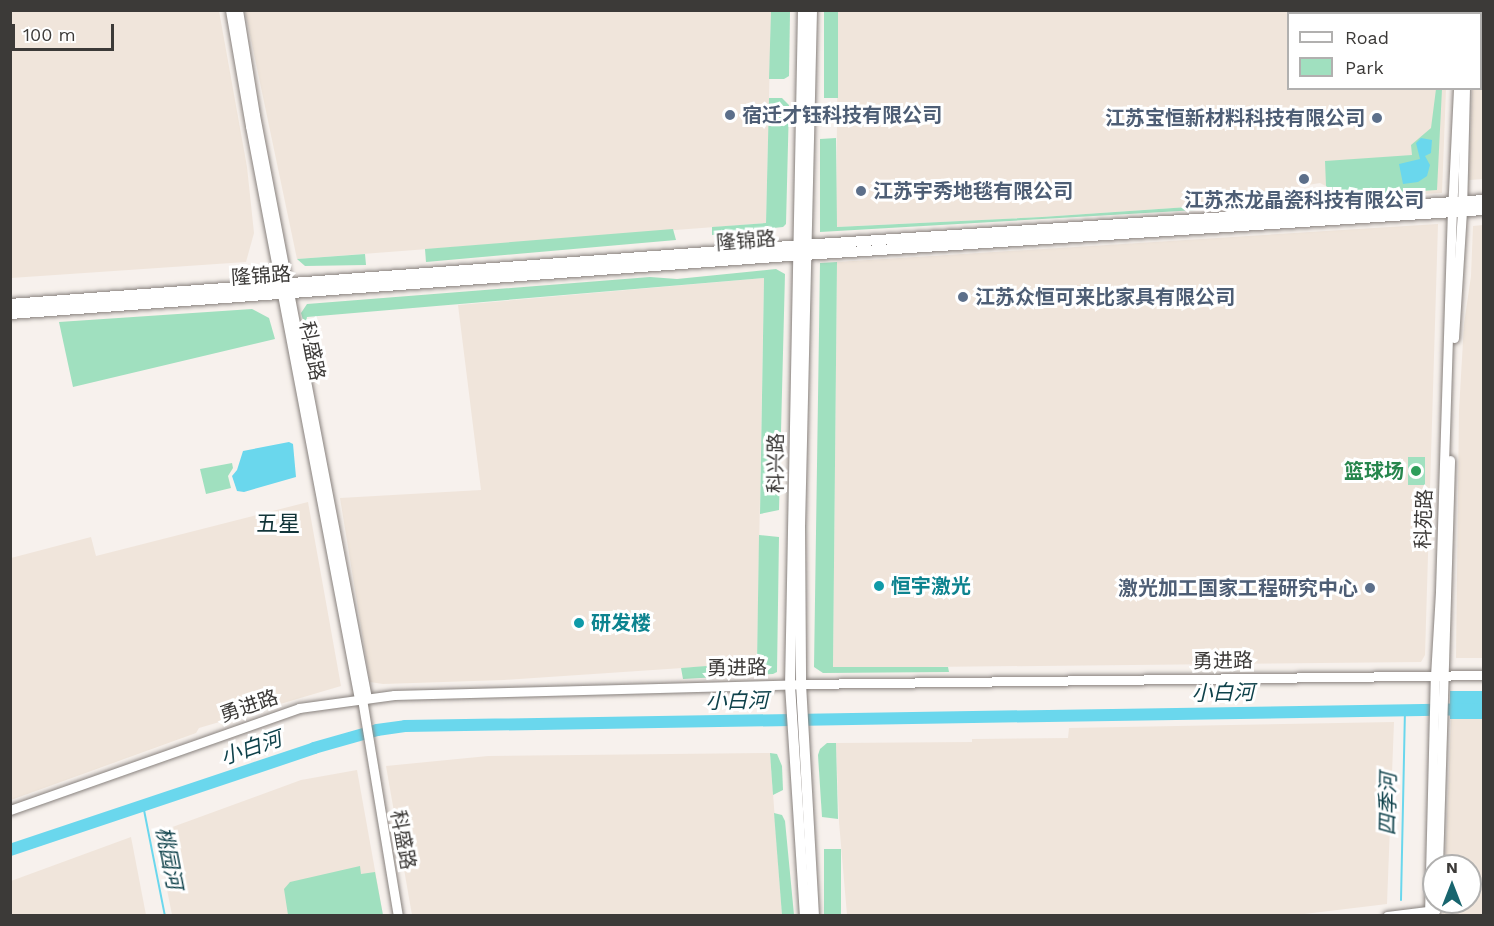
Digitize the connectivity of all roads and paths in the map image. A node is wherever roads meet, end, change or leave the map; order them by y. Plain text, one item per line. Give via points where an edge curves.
1 (230, 10) edge
2 (238, 10) edge
3 (803, 10) edge
4 (812, 10) edge
5 (1458, 90) edge
6 (1465, 90) edge
7 (1484, 200) edge
8 (1457, 207) junction
9 (1484, 210) edge
10 (803, 251) junction
11 (286, 288) junction
12 (10, 304) edge
13 (10, 314) edge
14 (1484, 675) edge
15 (1435, 676) junction
16 (1445, 681) junction
17 (795, 685) junction
18 (363, 699) junction
19 (1439, 723) junction
20 (797, 737) junction
21 (10, 810) edge
22 (1435, 854) edge
23 (1438, 854) edge
24 (1422, 912) edge
25 (398, 915) edge
26 (805, 915) edge
27 (814, 915) edge
28 (1387, 915) edge

1 - 11 street, 科盛路
2 - 11 street, 科盛路
3 - 10 main road, 科兴路
4 - 10 main road, 科兴路
5 - 8 street, 科苑路
6 - 8 street, 科苑路
7 - 8 main road, 隆锦路
8 - 9 main road, 隆锦路
8 - 10 main road, 隆锦路
8 - 15 street, 科苑路
8 - 16 street, 科苑路
10 - 11 main road, 隆锦路
10 - 17 main road, 科兴路
11 - 12 main road, 隆锦路
11 - 13 main road, 隆锦路
11 - 18 street, 科盛路
14 - 16 street, 勇进路
15 - 16 street, 勇进路
15 - 17 street, 勇进路
15 - 19 street, 科苑路
16 - 19 street, 科苑路
17 - 18 street, 勇进路 via 421,693
17 - 20 main road, 科兴路
18 - 21 street, 勇进路 via 299,708
18 - 25 street, 科盛路
19 - 22 street, 科苑路
19 - 23 street, 科苑路
20 - 26 main road, 科兴路
20 - 27 main road, 科兴路
24 - 28 street

